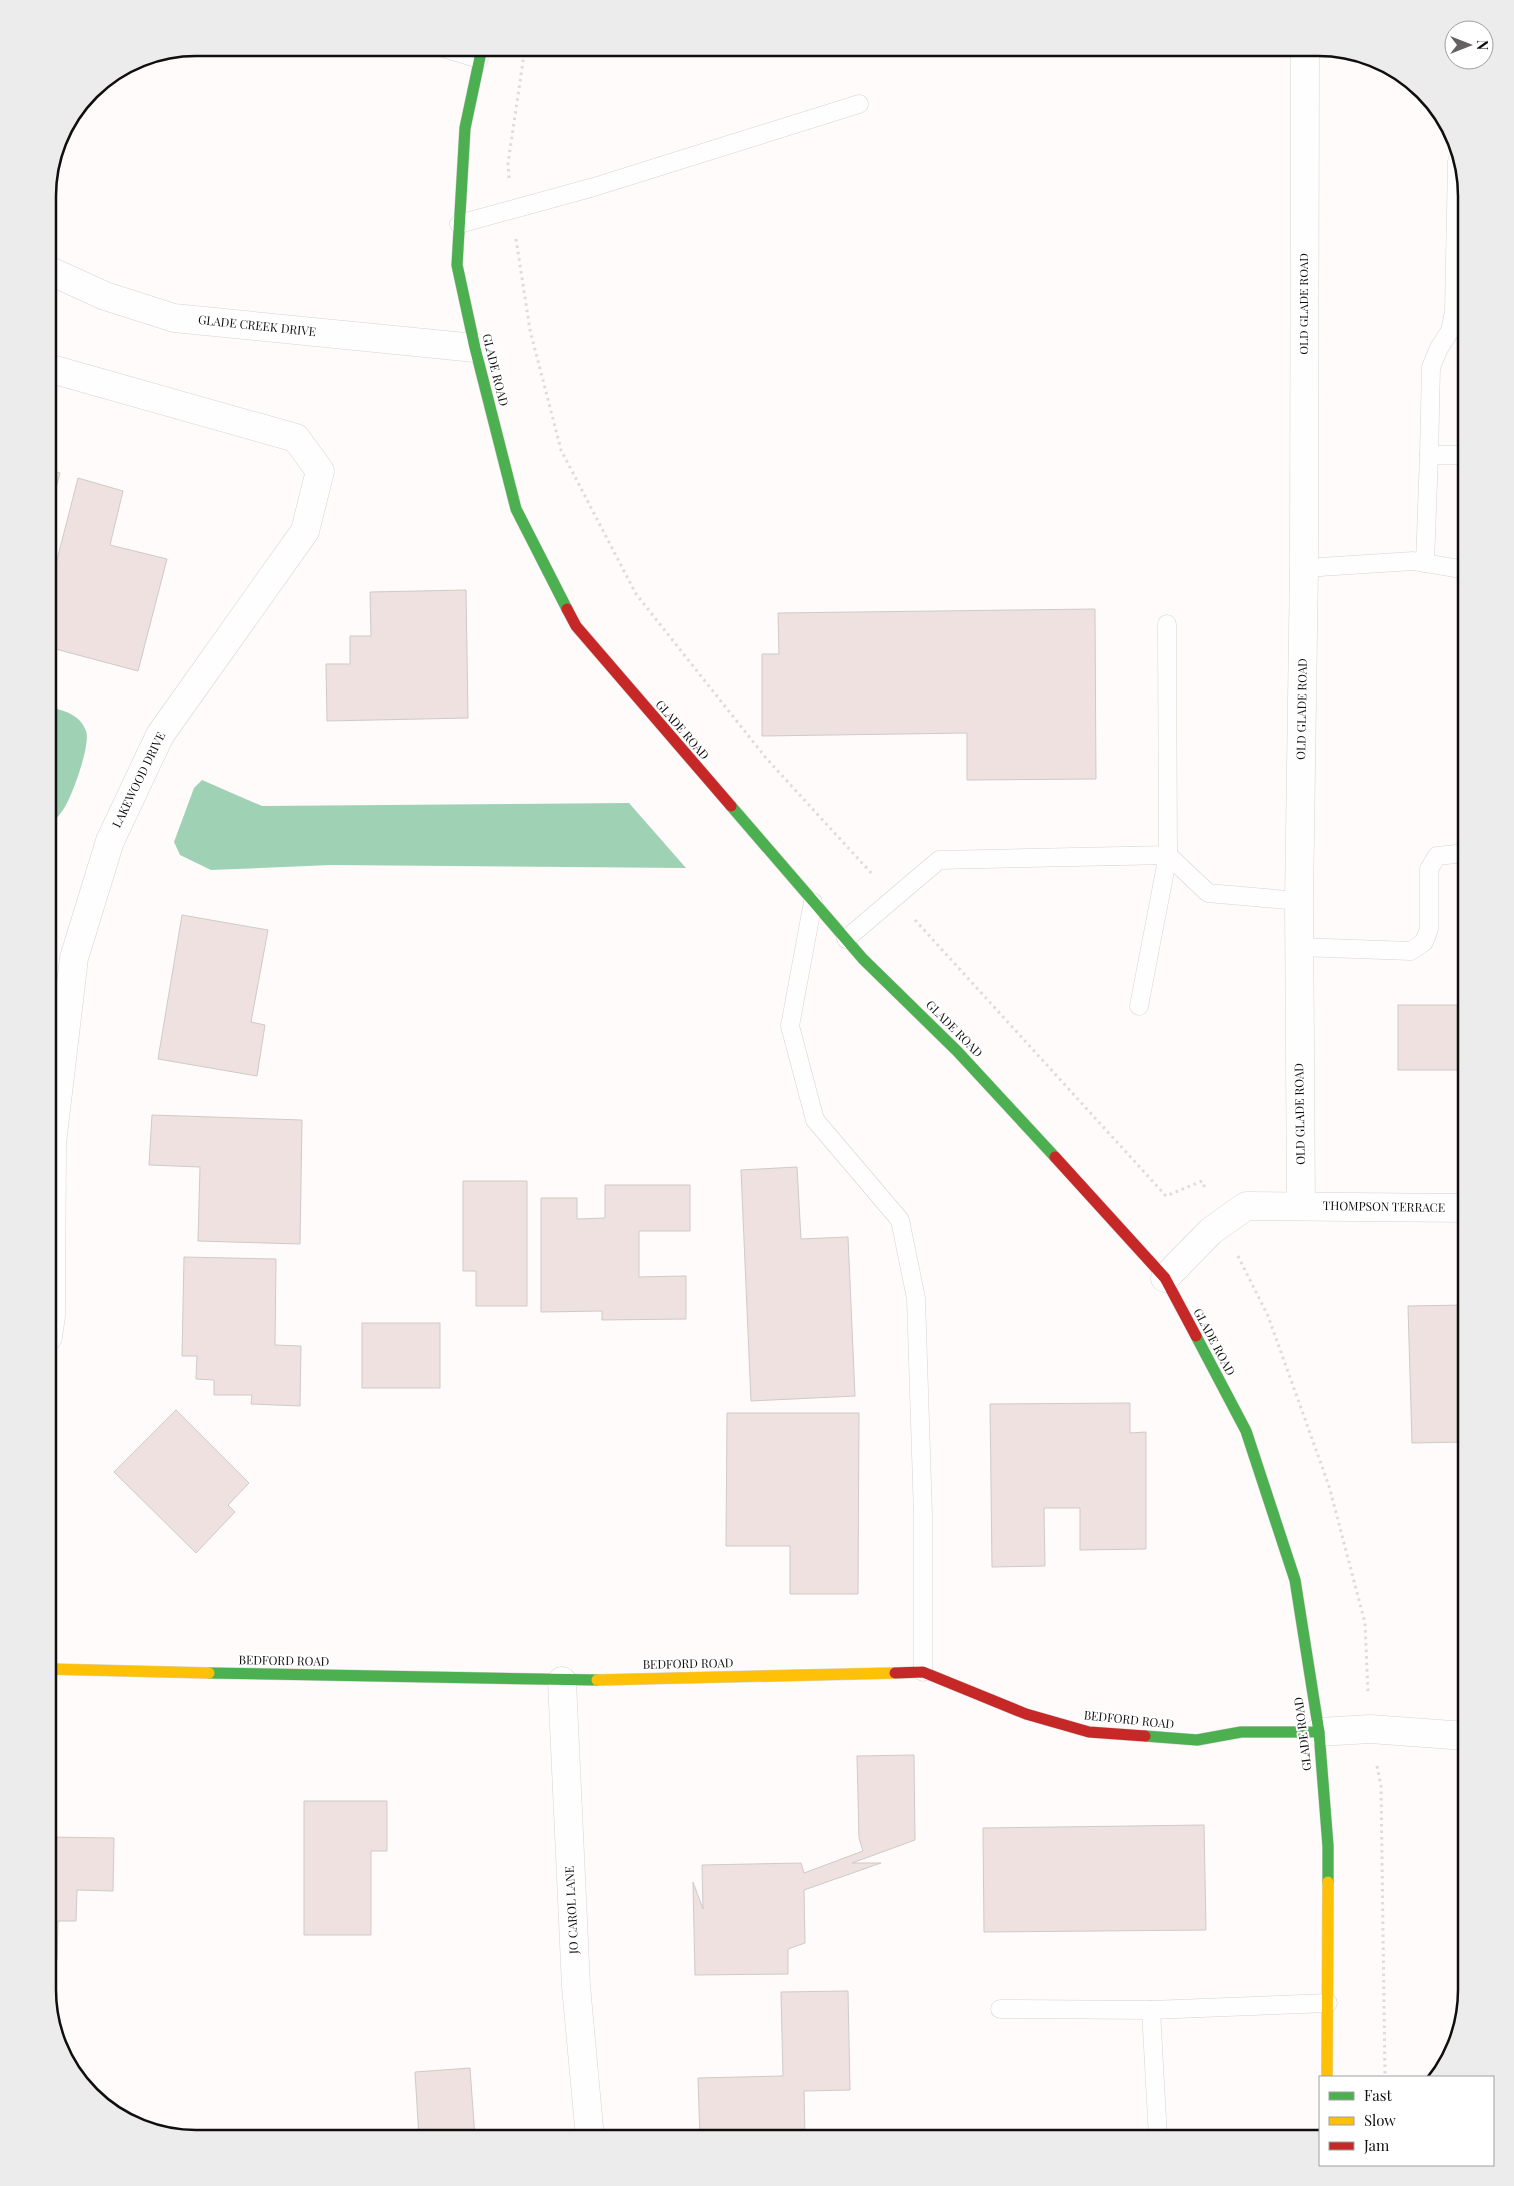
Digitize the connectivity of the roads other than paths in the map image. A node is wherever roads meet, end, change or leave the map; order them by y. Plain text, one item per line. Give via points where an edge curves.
1 (479, 57) edge
2 (1304, 57) edge
3 (859, 104) dead end
4 (1457, 177) edge
5 (459, 224) junction
6 (57, 274) edge
7 (475, 348) junction
8 (57, 371) edge
9 (1429, 454) junction
10 (1458, 455) edge
11 (1425, 563) junction
12 (1304, 568) junction
13 (1458, 569) edge
14 (1167, 624) dead end
15 (1458, 854) edge
16 (1168, 855) junction
17 (1299, 901) junction
18 (813, 902) junction
19 (846, 939) junction
20 (1299, 947) junction
21 (1139, 1006) dead end
22 (56, 1105) edge
23 (1301, 1206) junction
24 (1458, 1208) edge
25 (1165, 1278) junction
26 (56, 1669) edge
27 (923, 1672) junction
28 (562, 1681) junction
29 (1318, 1732) junction
30 (1458, 1735) edge
31 (1328, 2003) junction
32 (1000, 2009) dead end
33 (1150, 2010) junction
34 (1327, 2076) edge
35 (589, 2129) edge
36 (1157, 2130) edge

1 - 5 main road, GLADE ROAD via 465,128
2 - 12 street, OLD GLADE ROAD
3 - 5 lane via 594,187
4 - 9 lane via 1454,312 1450,331 1432,367
5 - 7 main road, GLADE ROAD via 457,264
6 - 7 street, GLADE CREEK DRIVE via 105,296 174,318
7 - 18 main road, GLADE ROAD via 516,508 576,626
8 - 22 street, LAKEWOOD DRIVE via 296,438 320,471 305,531 160,734 110,841 74,958
9 - 10 lane
9 - 11 lane
11 - 12 lane
11 - 13 lane
12 - 17 street, OLD GLADE ROAD
14 - 16 lane
15 - 20 lane via 1437,856 1429,869 1429,929 1424,942 1411,951
16 - 17 lane via 1208,893
16 - 19 lane via 939,860
16 - 21 lane
17 - 20 street, OLD GLADE ROAD
18 - 19 main road, GLADE ROAD
18 - 27 lane via 790,1026 814,1120 900,1220 916,1298 923,1515
19 - 25 main road, GLADE ROAD via 957,1051
20 - 23 street, OLD GLADE ROAD
23 - 24 street, THOMPSON TERRACE
23 - 25 street via 1246,1206 1211,1231
25 - 29 main road, GLADE ROAD via 1246,1430 1295,1580
26 - 28 main road, BEDFORD ROAD
27 - 28 main road, BEDFORD ROAD
27 - 29 main road, BEDFORD ROAD via 1026,1714 1089,1732 1197,1740 1241,1732
28 - 35 street, JO CAROL LANE via 576,1986
29 - 30 street via 1370,1729
29 - 31 main road, GLADE ROAD via 1328,1846
31 - 33 lane
31 - 34 main road, GLADE ROAD
32 - 33 lane
33 - 36 lane

